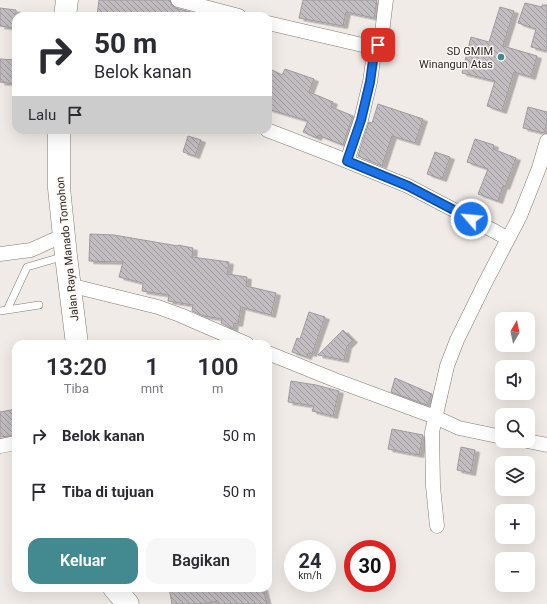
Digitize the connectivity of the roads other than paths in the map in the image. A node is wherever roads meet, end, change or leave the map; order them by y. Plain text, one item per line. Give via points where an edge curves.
1 (67, 0) edge
2 (178, 0) edge
3 (386, 0) edge
4 (66, 12) edge
5 (208, 12) edge
6 (272, 24) edge
7 (375, 46) junction
8 (272, 132) edge
9 (59, 134) edge
10 (547, 141) edge
11 (347, 161) junction
12 (64, 234) junction
13 (508, 239) junction
14 (0, 254) edge
15 (66, 256) junction
16 (69, 285) junction
17 (39, 305) dead end
18 (4, 311) edge
19 (76, 340) edge
20 (238, 340) edge
21 (272, 355) edge
22 (435, 417) junction
23 (495, 436) edge
24 (535, 443) edge
25 (12, 444) edge
26 (547, 445) edge
27 (0, 446) edge
28 (437, 526) dead end
29 (118, 592) edge
30 (128, 604) edge

1 - 4 highway
2 - 5 street
3 - 7 street via 381,41
6 - 7 street via 367,47
7 - 11 street via 361,120
8 - 11 street
9 - 12 highway, Jalan Raya Manado Tomohon via 59,188
10 - 13 street via 520,216
11 - 13 street via 408,186
12 - 14 street via 31,250
12 - 15 highway, Jalan Raya Manado Tomohon
13 - 22 street via 457,340 447,366
15 - 16 highway, Jalan Raya Manado Tomohon
15 - 18 lane via 27,267
16 - 19 highway, Jalan Raya Manado Tomohon
16 - 20 street via 180,315
17 - 18 lane
21 - 22 street
22 - 23 street via 459,428
22 - 28 street via 432,432
24 - 26 street
25 - 27 street
29 - 30 highway

